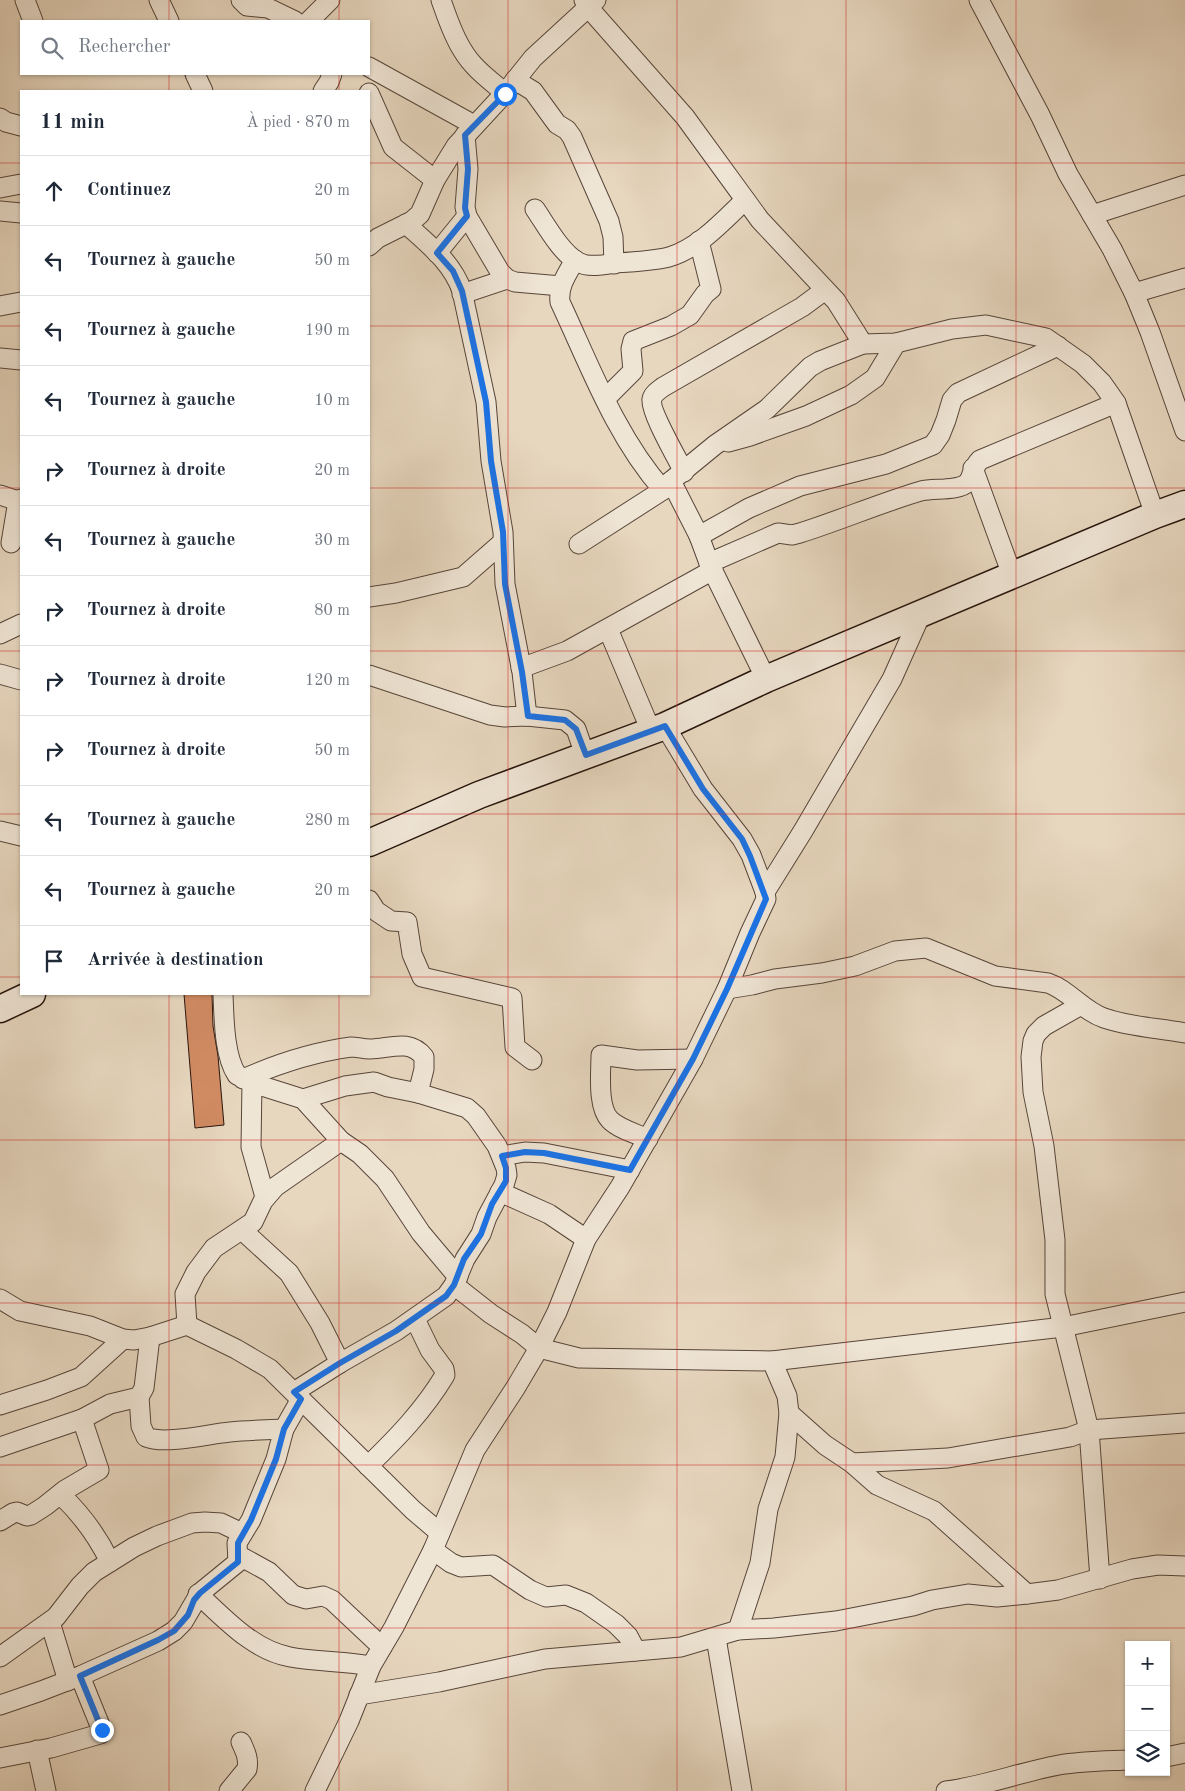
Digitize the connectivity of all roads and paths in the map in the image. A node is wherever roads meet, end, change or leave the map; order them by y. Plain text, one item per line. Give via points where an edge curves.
1 (25, 0) edge
2 (159, 0) edge
3 (241, 0) edge
4 (330, 0) edge
5 (441, 0) edge
6 (979, 0) edge
7 (589, 2) edge
8 (33, 20) edge
9 (169, 20) edge
10 (293, 20) edge
11 (309, 20) edge
12 (370, 68) edge
13 (195, 75) edge
14 (332, 75) edge
15 (363, 75) edge
16 (510, 86) junction
17 (203, 90) edge
18 (324, 90) edge
19 (367, 90) edge
20 (370, 96) edge
21 (0, 118) edge
22 (20, 126) edge
23 (469, 130) junction
24 (435, 180) junction
25 (20, 184) edge
26 (1185, 185) edge
27 (0, 188) edge
28 (745, 200) junction
29 (535, 209) dead end
30 (0, 211) edge
31 (20, 213) edge
32 (1092, 215) junction
33 (467, 216) junction
34 (406, 224) junction
35 (372, 240) edge
36 (699, 241) junction
37 (437, 253) junction
38 (575, 260) junction
39 (614, 264) junction
40 (1185, 278) edge
41 (507, 279) junction
42 (561, 286) junction
43 (825, 290) junction
44 (1134, 293) junction
45 (462, 294) junction
46 (20, 302) edge
47 (0, 306) edge
48 (896, 343) junction
49 (863, 344) junction
50 (1058, 346) junction
51 (0, 358) edge
52 (20, 360) edge
53 (1179, 394) edge
54 (606, 398) junction
55 (1116, 403) junction
56 (1185, 431) edge
57 (715, 446) junction
58 (973, 468) junction
59 (673, 481) junction
60 (0, 495) edge
61 (20, 500) edge
62 (1185, 504) edge
63 (1155, 515) junction
64 (699, 536) junction
65 (504, 542) junction
66 (11, 543) edge
67 (579, 544) dead end
68 (711, 566) junction
69 (1012, 575) junction
70 (370, 597) edge
71 (921, 614) junction
72 (20, 624) edge
73 (608, 629) junction
74 (0, 634) edge
75 (520, 668) junction
76 (0, 674) edge
77 (370, 675) edge
78 (766, 679) junction
79 (20, 680) edge
80 (528, 716) junction
81 (658, 728) junction
82 (586, 755) junction
83 (0, 831) edge
84 (20, 836) edge
85 (370, 843) edge
86 (765, 892) junction
87 (370, 902) edge
88 (20, 985) edge
89 (727, 989) junction
90 (30, 995) edge
91 (223, 995) edge
92 (1081, 1004) junction
93 (3, 1008) edge
94 (1185, 1033) edge
95 (693, 1059) junction
96 (532, 1060) dead end
97 (248, 1080) junction
98 (418, 1093) junction
99 (303, 1099) junction
100 (648, 1139) junction
101 (341, 1141) junction
102 (502, 1156) junction
103 (630, 1170) junction
104 (500, 1192) junction
105 (265, 1197) junction
106 (242, 1230) junction
107 (586, 1239) junction
108 (456, 1281) junction
109 (0, 1299) edge
110 (1185, 1302) edge
111 (415, 1319) junction
112 (188, 1326) junction
113 (1063, 1327) junction
114 (150, 1337) junction
115 (123, 1339) junction
116 (539, 1348) junction
117 (772, 1361) junction
118 (340, 1363) junction
119 (298, 1396) junction
120 (139, 1397) junction
121 (0, 1405) edge
122 (790, 1413) junction
123 (82, 1419) junction
124 (1185, 1423) edge
125 (284, 1429) junction
126 (1089, 1430) junction
127 (0, 1447) edge
128 (852, 1464) junction
129 (368, 1466) junction
130 (60, 1495) junction
131 (0, 1521) edge
132 (242, 1533) junction
133 (440, 1533) junction
134 (433, 1550) junction
135 (238, 1555) junction
136 (110, 1562) junction
137 (1185, 1566) edge
138 (1100, 1579) junction
139 (198, 1594) junction
140 (1027, 1594) junction
141 (50, 1622) junction
142 (738, 1630) junction
143 (716, 1638) junction
144 (382, 1647) junction
145 (636, 1651) junction
146 (0, 1657) edge
147 (371, 1666) junction
148 (74, 1679) junction
149 (359, 1695) junction
150 (0, 1704) edge
151 (241, 1742) dead end
152 (38, 1750) junction
153 (1185, 1753) edge
154 (1170, 1756) edge
155 (0, 1758) edge
156 (1125, 1760) edge
157 (46, 1791) edge
158 (229, 1791) edge
159 (315, 1791) edge
160 (742, 1791) edge
161 (946, 1791) edge

1 - 8 street
2 - 9 street
3 - 10 street via 247,6 268,8
4 - 11 street
5 - 16 street via 456,41 471,62
6 - 32 street
7 - 16 street
7 - 28 street via 685,116
12 - 23 street
13 - 17 street
14 - 18 street
15 - 19 street
16 - 23 street
16 - 39 street via 533,91 557,124 572,136 609,221
20 - 24 street via 393,147
21 - 22 street
23 - 24 street
23 - 33 street
24 - 34 street via 420,214
25 - 27 street
26 - 32 street
28 - 36 street
28 - 43 street
29 - 38 street
30 - 31 street
32 - 44 street
33 - 37 street
33 - 41 street
34 - 35 street
34 - 37 street
36 - 39 street via 671,256
36 - 54 street via 712,289 703,296 690,316 633,341 633,371
37 - 45 street via 453,271
38 - 39 street via 584,265
38 - 42 street
40 - 44 street
41 - 42 street
41 - 45 street
42 - 54 street via 560,302
43 - 49 street via 836,301
43 - 59 street via 655,394 652,401
44 - 53 street
45 - 65 street via 486,402 491,461
46 - 47 street
48 - 49 street
48 - 50 street via 952,329 986,326 1046,338
48 - 57 street via 875,378 852,395 806,416
49 - 57 street via 815,364 766,409
50 - 55 street via 1096,376
50 - 64 street via 958,393 933,445 886,464 800,486 749,508
51 - 52 street
53 - 56 street
54 - 59 street via 634,451
55 - 58 street via 980,460
55 - 63 street
57 - 59 street
58 - 68 street via 970,480 962,486 923,491 800,533 778,533
58 - 69 street
59 - 64 street
59 - 67 street
60 - 61 street
61 - 66 street
62 - 63 street
63 - 69 street
64 - 68 street
65 - 70 street via 463,577
65 - 75 street via 505,584
68 - 73 street
68 - 78 street
69 - 71 street
71 - 78 street
71 - 86 street via 892,679
72 - 74 street
73 - 75 street via 567,651
73 - 81 street
75 - 80 street
76 - 79 street
77 - 80 street via 490,715
78 - 81 street
80 - 82 street via 565,720 576,729
81 - 82 street
81 - 86 street via 742,839
82 - 85 street via 479,795
83 - 84 street
86 - 89 street via 766,899
87 - 96 street via 376,911 391,920 407,922 412,954 422,977 512,998 515,1047
88 - 93 street
89 - 92 street via 855,966 895,951 926,948 995,976 1048,983
89 - 95 street
90 - 93 street
91 - 97 street via 230,1055 235,1071
92 - 94 street via 1103,1018
92 - 113 street via 1036,1034 1031,1057 1033,1092 1044,1146 1055,1240 1055,1294
95 - 100 street
95 - 100 street via 637,1060 601,1055 602,1102 606,1113 618,1125
97 - 98 street via 264,1070 307,1056 352,1047 372,1049 400,1045 424,1057
97 - 99 street
97 - 105 street via 251,1147
98 - 99 street via 371,1082
98 - 102 street via 463,1106 472,1112
99 - 101 street
100 - 103 street
101 - 105 street
101 - 108 street via 360,1154 385,1179
102 - 103 street via 544,1153
102 - 104 street via 507,1175
103 - 107 street
104 - 107 street via 549,1214
104 - 108 street via 481,1234 464,1259
105 - 106 street via 256,1218
106 - 112 street via 214,1248 188,1285 185,1294
106 - 118 street via 289,1273
107 - 116 street
108 - 111 street via 446,1296
108 - 116 street via 491,1314
109 - 115 street via 20,1311 90,1326
110 - 113 street
111 - 118 street
111 - 129 street via 445,1376 427,1403
112 - 114 street
112 - 119 street via 270,1369
113 - 117 street
113 - 126 street
114 - 115 street
114 - 120 street via 144,1388
115 - 121 street via 82,1377
116 - 117 street via 579,1358
116 - 133 street via 475,1450
117 - 122 street via 787,1396
118 - 119 street
119 - 125 street
119 - 129 street
120 - 123 street via 110,1404
120 - 125 street via 141,1426 149,1439
122 - 128 street
122 - 142 street via 785,1457 768,1508 760,1563
123 - 127 street
123 - 130 street via 99,1470
124 - 126 street
125 - 132 street via 269,1478
126 - 128 street via 1070,1437 948,1458
126 - 138 street
128 - 140 street via 877,1485 934,1511
129 - 133 street
130 - 131 street via 29,1515 13,1513
130 - 136 street via 88,1525
132 - 135 street
132 - 136 street via 221,1523 192,1523 156,1536
133 - 134 street
134 - 144 street
134 - 145 street via 461,1567 493,1565 546,1597 566,1595 586,1603 616,1624
135 - 139 street via 236,1564
135 - 144 street via 269,1572 293,1595 306,1599 324,1596 332,1600
136 - 141 street via 80,1586
137 - 138 street via 1144,1567
138 - 140 street
139 - 147 street via 241,1633 269,1650 289,1657
139 - 148 street via 188,1615 174,1631
140 - 142 street via 997,1597 968,1594 836,1621
141 - 146 street
141 - 148 street
142 - 143 street
143 - 145 street via 681,1647
143 - 160 street
144 - 147 street
145 - 149 street via 545,1659 440,1682
147 - 149 street
148 - 150 street
148 - 152 street via 101,1728 100,1734
149 - 159 street
151 - 158 street via 247,1757 247,1769
152 - 155 street
152 - 157 street
153 - 154 street
156 - 161 street via 1064,1764

